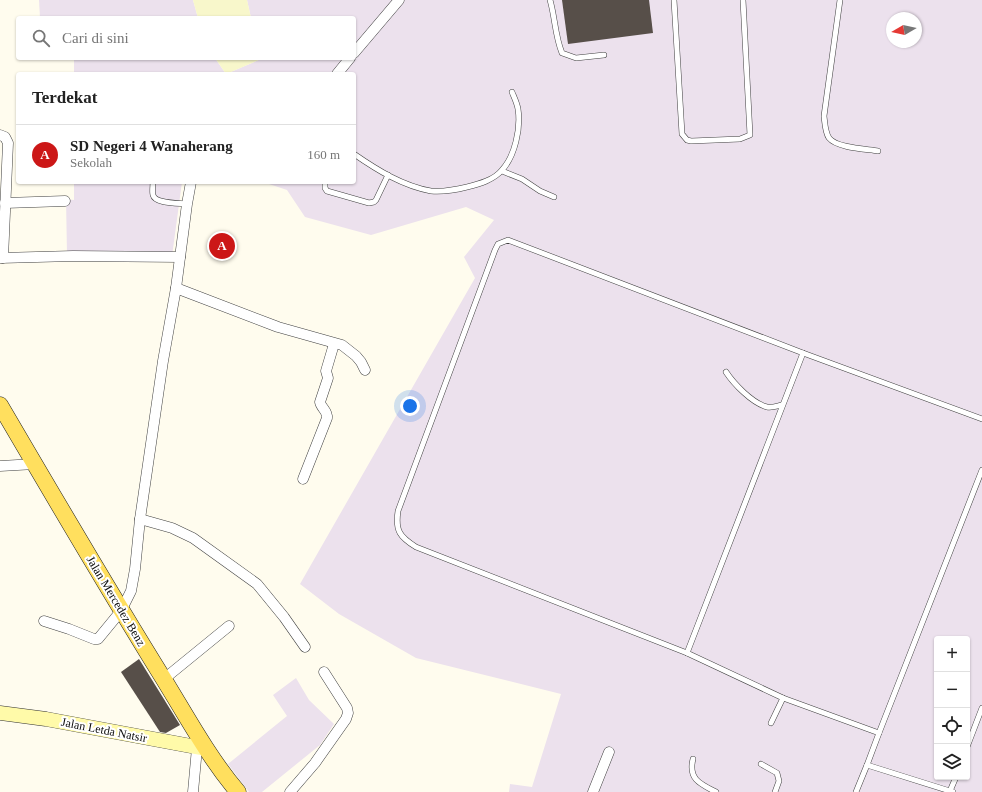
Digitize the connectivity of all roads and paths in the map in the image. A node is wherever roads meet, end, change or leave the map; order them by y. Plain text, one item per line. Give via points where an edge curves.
1 (399, 0) edge
2 (550, 0) edge
3 (674, 0) edge
4 (743, 0) edge
5 (840, 0) edge
6 (356, 51) edge
7 (604, 55) dead end
8 (348, 60) edge
9 (339, 72) edge
10 (512, 92) dead end
11 (0, 135) edge
12 (878, 151) dead end
13 (356, 155) edge
14 (502, 171) junction
15 (388, 175) junction
16 (154, 184) edge
17 (191, 184) edge
18 (325, 184) edge
19 (554, 197) dead end
20 (65, 201) dead end
21 (5, 203) junction
22 (187, 204) junction
23 (180, 257) junction
24 (2, 258) edge
25 (176, 288) junction
26 (334, 344) junction
27 (803, 353) junction
28 (365, 370) dead end
29 (726, 372) dead end
30 (0, 405) edge
31 (782, 405) junction
32 (982, 419) edge
33 (35, 464) junction
34 (0, 466) edge
35 (982, 470) edge
36 (303, 479) dead end
37 (140, 519) junction
38 (121, 611) junction
39 (44, 621) dead end
40 (229, 626) dead end
41 (305, 647) dead end
42 (687, 653) junction
43 (324, 672) dead end
44 (164, 679) junction
45 (783, 698) junction
46 (982, 708) edge
47 (0, 713) edge
48 (771, 723) dead end
49 (879, 732) junction
50 (968, 744) edge
51 (202, 748) junction
52 (609, 752) dead end
53 (693, 758) dead end
54 (761, 764) dead end
55 (867, 765) junction
56 (955, 780) edge
57 (193, 792) edge
58 (238, 792) edge
59 (290, 792) edge
60 (593, 792) edge
61 (716, 792) edge
62 (775, 792) edge
63 (856, 792) edge
64 (952, 792) edge

1 - 6 street
2 - 7 lane via 562,53 576,58
3 - 4 lane via 682,134 691,141 740,139 750,135
5 - 12 lane via 824,116 825,129 829,138 836,144
8 - 9 street
10 - 14 lane via 518,108 518,122 512,152
11 - 21 street via 5,137 8,143
13 - 15 lane
14 - 15 lane via 483,183 444,191 419,188
14 - 19 lane
15 - 18 lane via 376,200 369,203 328,191
16 - 22 lane via 155,199 160,202
17 - 22 street
20 - 21 street
21 - 24 street
22 - 23 street
23 - 24 street
23 - 25 street
25 - 26 street via 278,327
25 - 37 street
26 - 28 street via 346,347 361,362
26 - 36 street via 326,371 328,378 320,402 327,418
27 - 31 lane
27 - 32 lane
27 - 42 lane via 514,241 503,241 495,250 398,511 396,522 402,537 416,547
29 - 31 lane via 738,387 760,404 770,407
30 - 33 main road, Jalan Mercedez Benz
31 - 42 lane
33 - 34 street
33 - 38 main road, Jalan Mercedez Benz
35 - 49 lane
37 - 38 street via 135,569 130,591
37 - 41 street via 193,538 257,584
38 - 39 street via 96,639
38 - 44 main road, Jalan Mercedez Benz
40 - 44 street
42 - 45 lane
43 - 59 street via 347,708 348,714 315,763
44 - 51 main road, Jalan Mercedez Benz
45 - 48 lane
45 - 49 lane
46 - 50 lane
47 - 51 street, Jalan Letda Natsir
49 - 55 lane
51 - 57 street
51 - 58 main road, Jalan Mercedez Benz
52 - 60 street
53 - 61 lane via 691,766 696,780
54 - 62 lane via 777,773 779,781
55 - 63 lane
55 - 64 lane
56 - 64 lane

